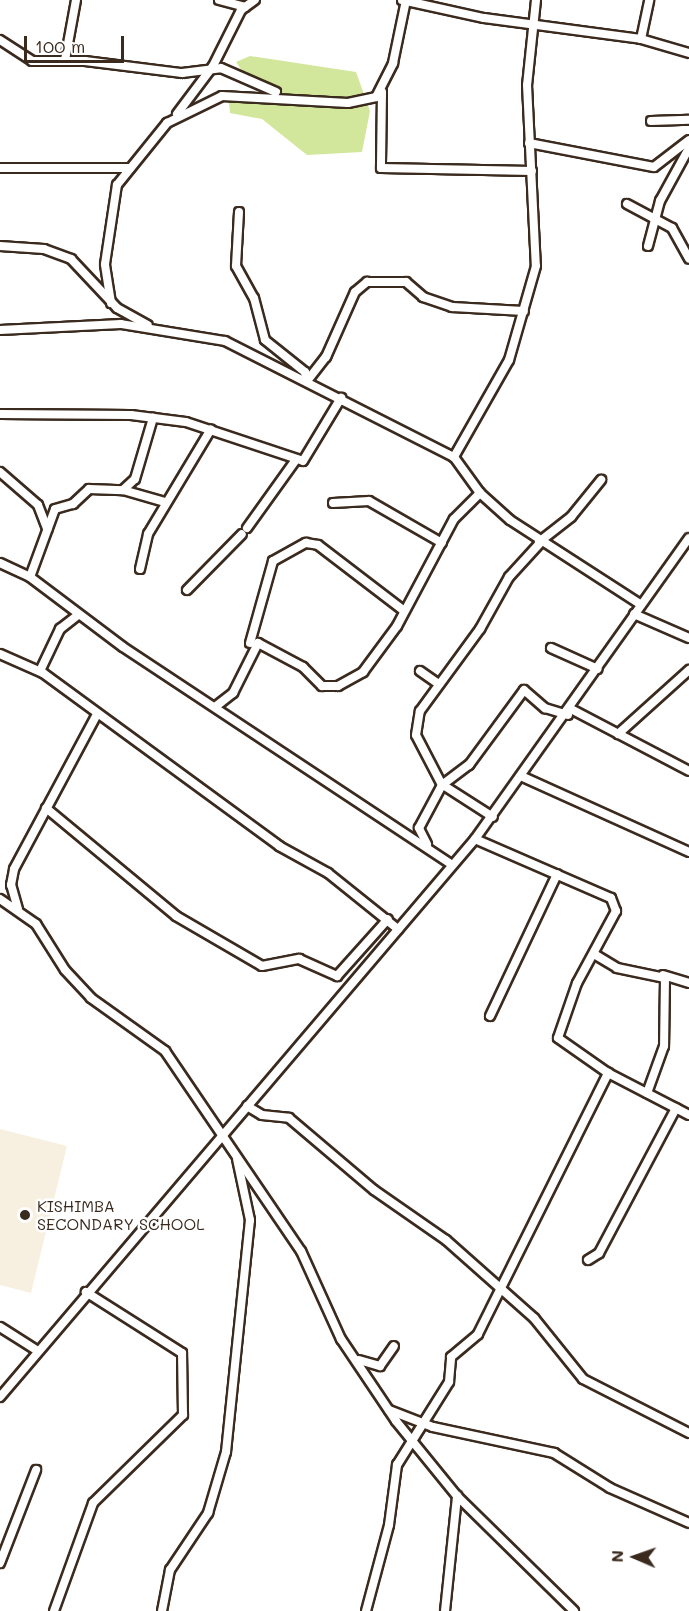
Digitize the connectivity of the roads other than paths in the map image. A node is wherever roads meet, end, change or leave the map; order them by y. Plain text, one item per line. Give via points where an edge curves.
1 (76, 0) edge
2 (219, 0) edge
3 (255, 0) edge
4 (404, 0) edge
5 (536, 0) edge
6 (649, 0) edge
7 (245, 7) junction
8 (534, 24) junction
9 (641, 39) junction
10 (0, 40) edge
11 (689, 53) edge
12 (65, 60) junction
13 (211, 69) junction
14 (382, 92) junction
15 (280, 96) junction
16 (177, 114) junction
17 (689, 120) edge
18 (651, 121) dead end
19 (689, 140) edge
20 (530, 143) junction
21 (689, 148) edge
22 (0, 168) edge
23 (130, 168) junction
24 (532, 171) junction
25 (627, 204) dead end
26 (239, 212) dead end
27 (656, 218) junction
28 (0, 246) edge
29 (648, 246) dead end
30 (689, 259) edge
31 (111, 303) junction
32 (524, 311) junction
33 (152, 327) junction
34 (0, 330) edge
35 (307, 381) junction
36 (341, 398) junction
37 (0, 414) edge
38 (153, 418) junction
39 (211, 429) junction
40 (454, 458) junction
41 (295, 461) junction
42 (0, 472) edge
43 (601, 480) dead end
44 (123, 490) junction
45 (480, 493) junction
46 (165, 502) junction
47 (333, 503) dead end
48 (48, 529) junction
49 (540, 542) junction
50 (442, 543) junction
51 (687, 543) edge
52 (0, 563) edge
53 (140, 569) dead end
54 (30, 577) junction
55 (187, 590) dead end
56 (640, 604) junction
57 (403, 610) junction
58 (634, 614) junction
59 (78, 615) junction
60 (689, 638) edge
61 (250, 643) dead end
62 (551, 648) dead end
63 (0, 654) edge
64 (598, 669) junction
65 (689, 670) edge
66 (40, 671) junction
67 (420, 671) dead end
68 (436, 683) junction
69 (215, 707) junction
70 (570, 712) junction
71 (97, 714) junction
72 (618, 734) junction
73 (689, 771) edge
74 (523, 777) junction
75 (442, 785) junction
76 (46, 808) junction
77 (493, 817) junction
78 (475, 839) junction
79 (689, 852) edge
80 (436, 853) junction
81 (452, 865) junction
82 (557, 874) junction
83 (0, 899) edge
84 (18, 909) junction
85 (388, 919) junction
86 (398, 928) junction
87 (594, 954) junction
88 (663, 975) junction
89 (689, 983) edge
90 (490, 1016) dead end
91 (608, 1073) junction
92 (647, 1093) junction
93 (247, 1106) junction
94 (676, 1108) junction
95 (689, 1115) edge
96 (223, 1133) junction
97 (237, 1158) junction
98 (588, 1260) dead end
99 (501, 1291) junction
100 (86, 1292) junction
101 (0, 1327) edge
102 (394, 1346) dead end
103 (38, 1350) junction
104 (358, 1359) junction
105 (0, 1397) edge
106 (388, 1410) junction
107 (423, 1424) junction
108 (689, 1433) edge
109 (413, 1443) junction
110 (36, 1470) dead end
111 (457, 1496) junction
112 (689, 1523) edge
113 (0, 1563) edge
114 (54, 1611) edge
115 (162, 1611) edge
116 (366, 1611) edge
117 (445, 1611) edge
118 (574, 1611) edge

1 - 12 street
2 - 7 street
3 - 7 street
4 - 8 street
4 - 14 street
5 - 8 street
6 - 9 street
7 - 13 street
8 - 9 street
8 - 20 street via 527,85
9 - 11 street
10 - 12 street via 26,60
12 - 13 street via 182,73
13 - 15 street via 229,70
13 - 16 street
14 - 15 street via 348,103
14 - 24 street via 381,168
15 - 16 street via 218,96
16 - 23 street
17 - 18 street
19 - 20 street via 654,167
20 - 24 street
21 - 27 street
22 - 23 street
23 - 31 street via 117,185 105,264
24 - 32 street via 536,266
25 - 27 street
26 - 35 street via 236,266 254,298 266,340 305,372
27 - 29 street
27 - 30 street via 672,228
28 - 31 street via 44,249 71,259
31 - 33 street
32 - 35 street via 453,307 423,297 406,282 367,282 355,292 326,357
32 - 40 street via 508,360
33 - 34 street
33 - 35 street via 231,344
35 - 36 street
36 - 40 street
36 - 41 street via 316,446 303,461
37 - 38 street
38 - 39 street
38 - 44 street via 140,469
39 - 41 street
39 - 46 street
40 - 45 street
41 - 55 street via 244,531
42 - 48 street via 38,505
43 - 49 street via 571,517
44 - 46 street
44 - 48 street via 83,491 73,504 55,509
45 - 49 street
45 - 50 street via 454,519
46 - 53 street via 148,534
47 - 50 street via 369,501
48 - 54 street
49 - 56 street
49 - 68 street via 509,577 480,629
50 - 57 street
51 - 56 street
52 - 54 street
54 - 59 street
56 - 58 street
57 - 61 street via 318,544 306,543 273,561
57 - 69 street via 392,634 357,677 322,686 299,664 258,643 232,693
58 - 60 street
58 - 64 street
59 - 66 street via 60,628
59 - 69 street
62 - 64 street
63 - 66 street
64 - 70 street
65 - 72 street
66 - 71 street
67 - 68 street
68 - 75 street via 420,711 416,735
69 - 80 street
70 - 72 street
70 - 74 street
70 - 75 street via 545,708 524,690 470,765
71 - 76 street
71 - 85 street
72 - 73 street
74 - 77 street
74 - 79 street
75 - 77 street
75 - 80 street via 419,828
76 - 84 street via 13,873
76 - 85 street via 176,916 262,966 299,960 337,976
77 - 78 street
78 - 81 street
78 - 82 street
80 - 81 street
81 - 86 street
82 - 87 street via 610,898 615,905
82 - 90 street
83 - 84 street
84 - 96 street via 36,924 64,970 91,998 165,1051
85 - 86 street
86 - 93 street
87 - 88 street via 617,968
87 - 91 street via 557,1034
88 - 89 street
88 - 92 street via 664,1046
91 - 92 street
91 - 99 street
92 - 94 street
93 - 96 street
93 - 99 street via 262,1115 289,1118 374,1190 446,1240
94 - 95 street
94 - 98 street via 599,1253
96 - 97 street
96 - 100 street
97 - 104 street via 301,1251 334,1326
97 - 115 street via 250,1220 226,1452 208,1513 167,1576
99 - 107 street via 478,1334 451,1356 449,1382
99 - 108 street via 540,1324 583,1379
100 - 103 street
100 - 114 street via 182,1353 183,1415 93,1503
101 - 103 street
102 - 104 street via 380,1366
103 - 105 street
104 - 106 street
106 - 107 street
106 - 109 street
107 - 109 street
107 - 112 street via 554,1453 609,1488
109 - 111 street
109 - 116 street via 395,1470 389,1525
110 - 113 street
111 - 117 street
111 - 118 street

